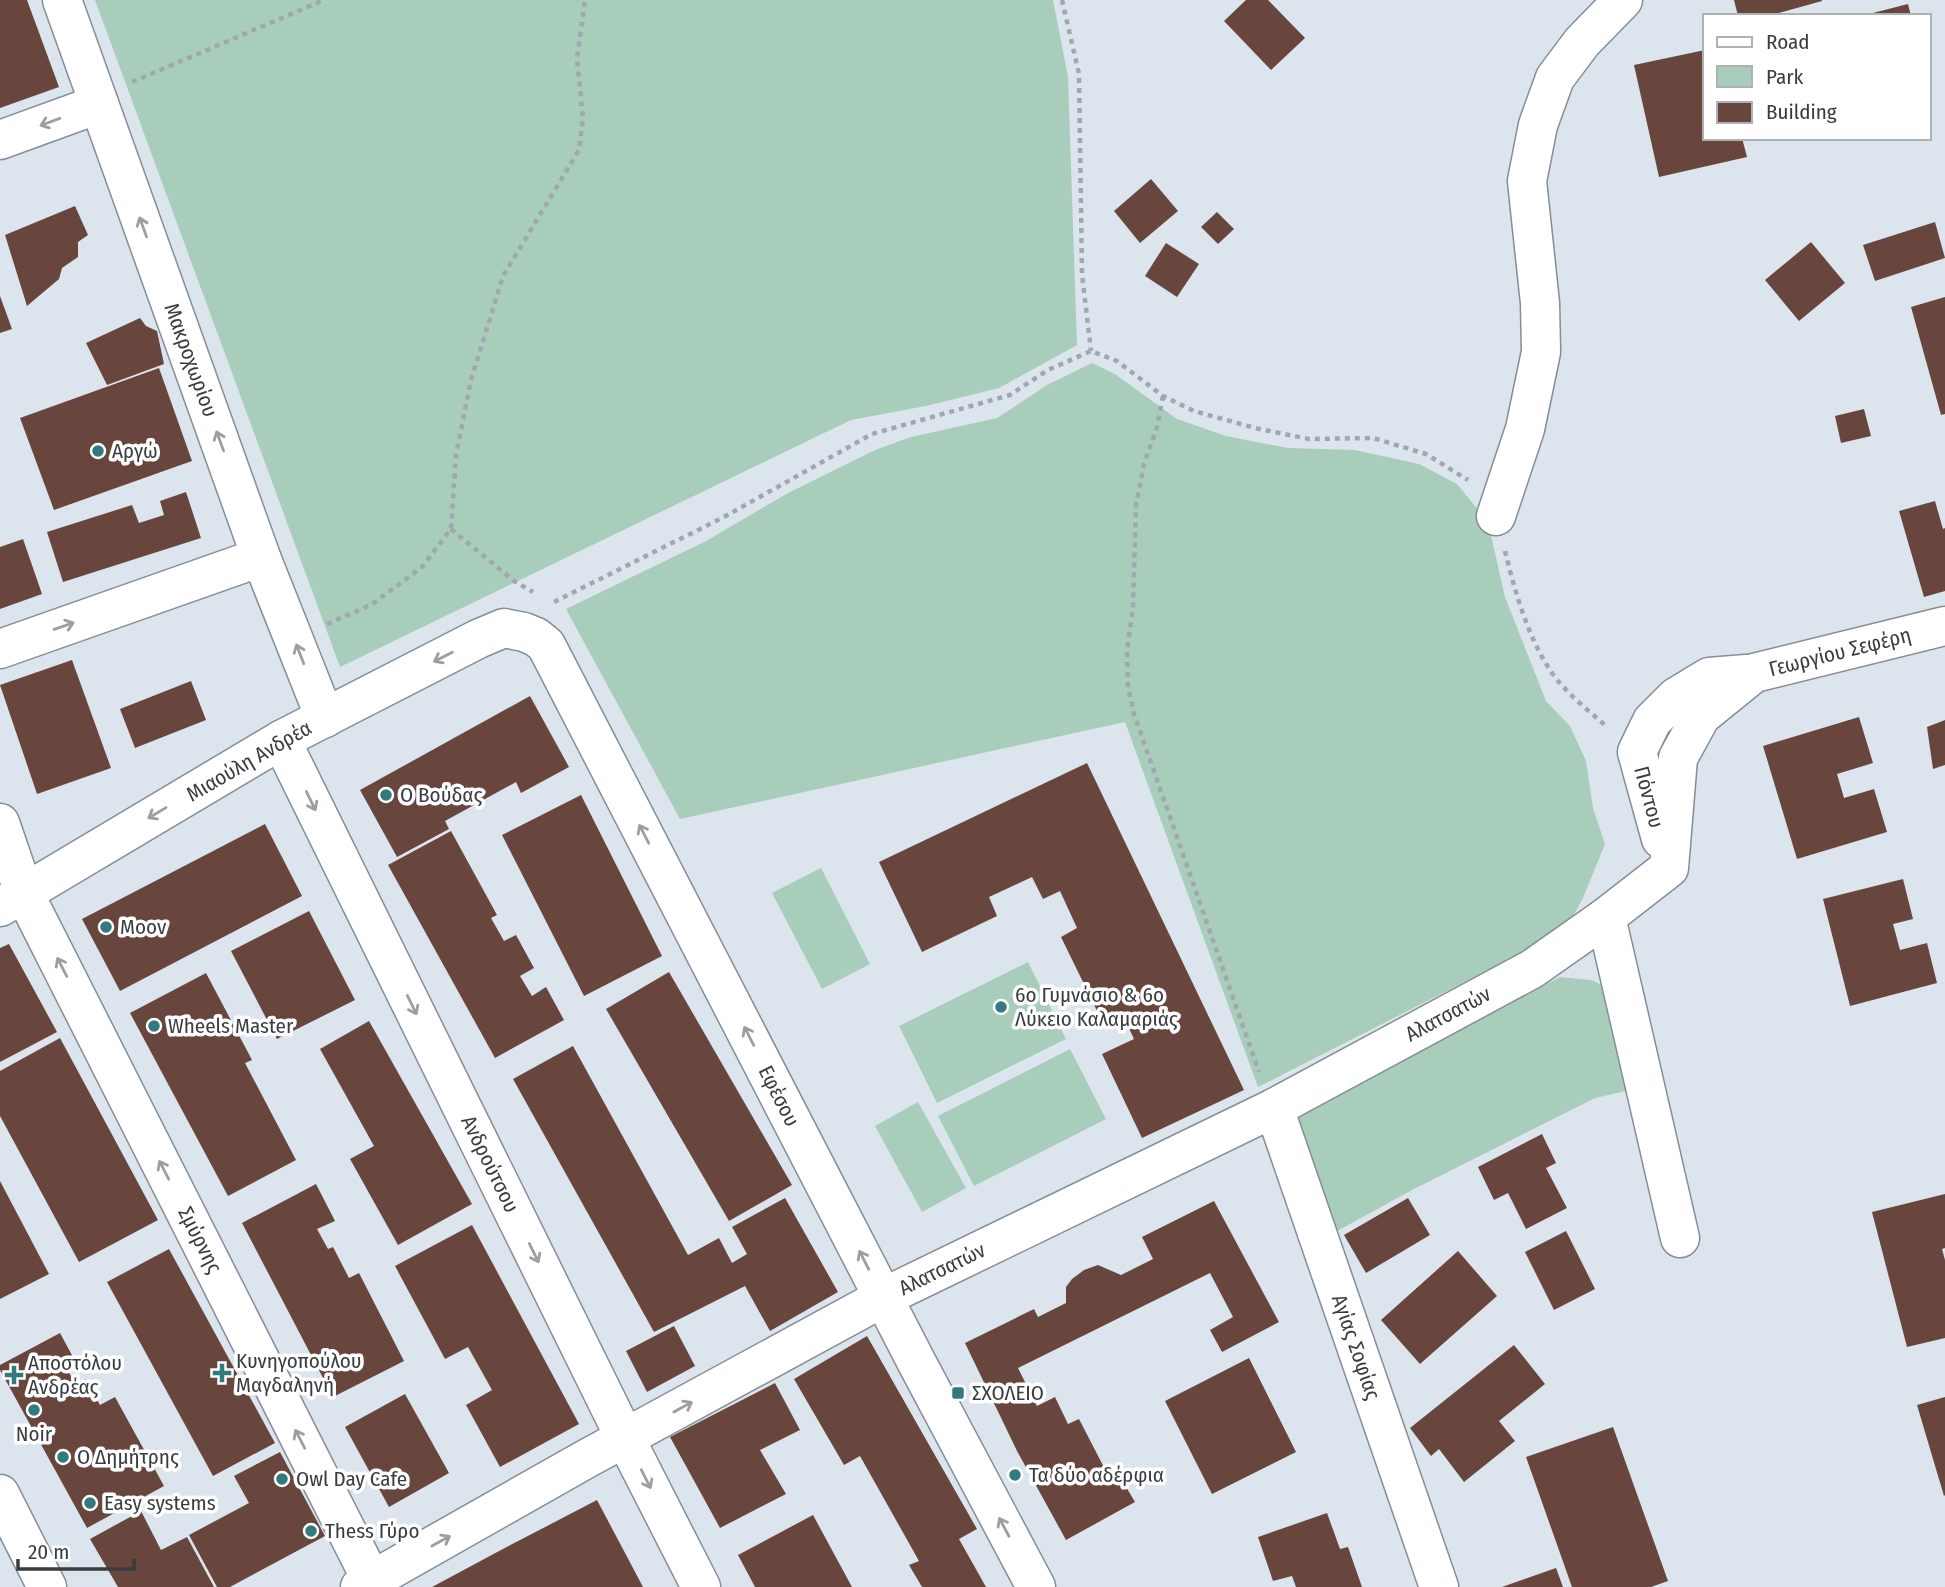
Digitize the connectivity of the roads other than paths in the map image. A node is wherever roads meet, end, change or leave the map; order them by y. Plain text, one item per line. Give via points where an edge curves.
1 (62, 0) edge
2 (1623, 0) edge
3 (112, 95) junction
4 (0, 140) edge
5 (1496, 516) road end
6 (261, 557) junction
7 (1945, 626) edge
8 (505, 628) joint
9 (0, 649) edge
10 (1754, 673) junction
11 (325, 718) junction
12 (281, 740) junction
13 (0, 823) edge
14 (1669, 868) junction
15 (12, 900) edge
16 (1606, 917) junction
17 (1274, 1108) junction
18 (1680, 1238) dead end
19 (884, 1297) junction
20 (625, 1438) junction
21 (0, 1494) edge
22 (369, 1585) edge
23 (47, 1587) edge
24 (701, 1587) edge
25 (1036, 1587) edge
26 (1439, 1587) edge

1 - 3 street, Μακροχωρίου
2 - 5 street via 1581,42 1555,78 1538,125 1527,181 1541,352 1525,429
3 -> 4 street
6 -> 3 street, Μακροχωρίου
9 -> 6 street
11 -> 6 street, Μακροχωρίου
7 - 10 street, Γεωργίου Σεφέρη
8 -> 11 street, Μιαούλη Ανδρέα
19 -> 8 street, Εφέσου via 547,645
10 - 14 street, Γεωργίου Σεφέρη via 1702,716 1678,758
10 - 14 street, Πόντου via 1709,677 1676,697 1652,720 1637,752
11 - 12 street, Μιαούλη Ανδρέα
12 -> 15 street, Μιαούλη Ανδρέα
12 -> 20 street, Ανδρούτσου
13 - 15 street, Σμύρνης
14 - 16 street
22 -> 15 street, Σμύρνης
16 - 17 street, Αλατσατών via 1532,969
16 - 18 street
17 - 19 street, Αλατσατών
17 - 26 street, Αγίας Σοφίας
20 -> 19 street, Αλατσατών
25 -> 19 street, Εφέσου
22 -> 20 street, Αλατσατών
20 -> 24 street, Ανδρούτσου
21 - 23 street

